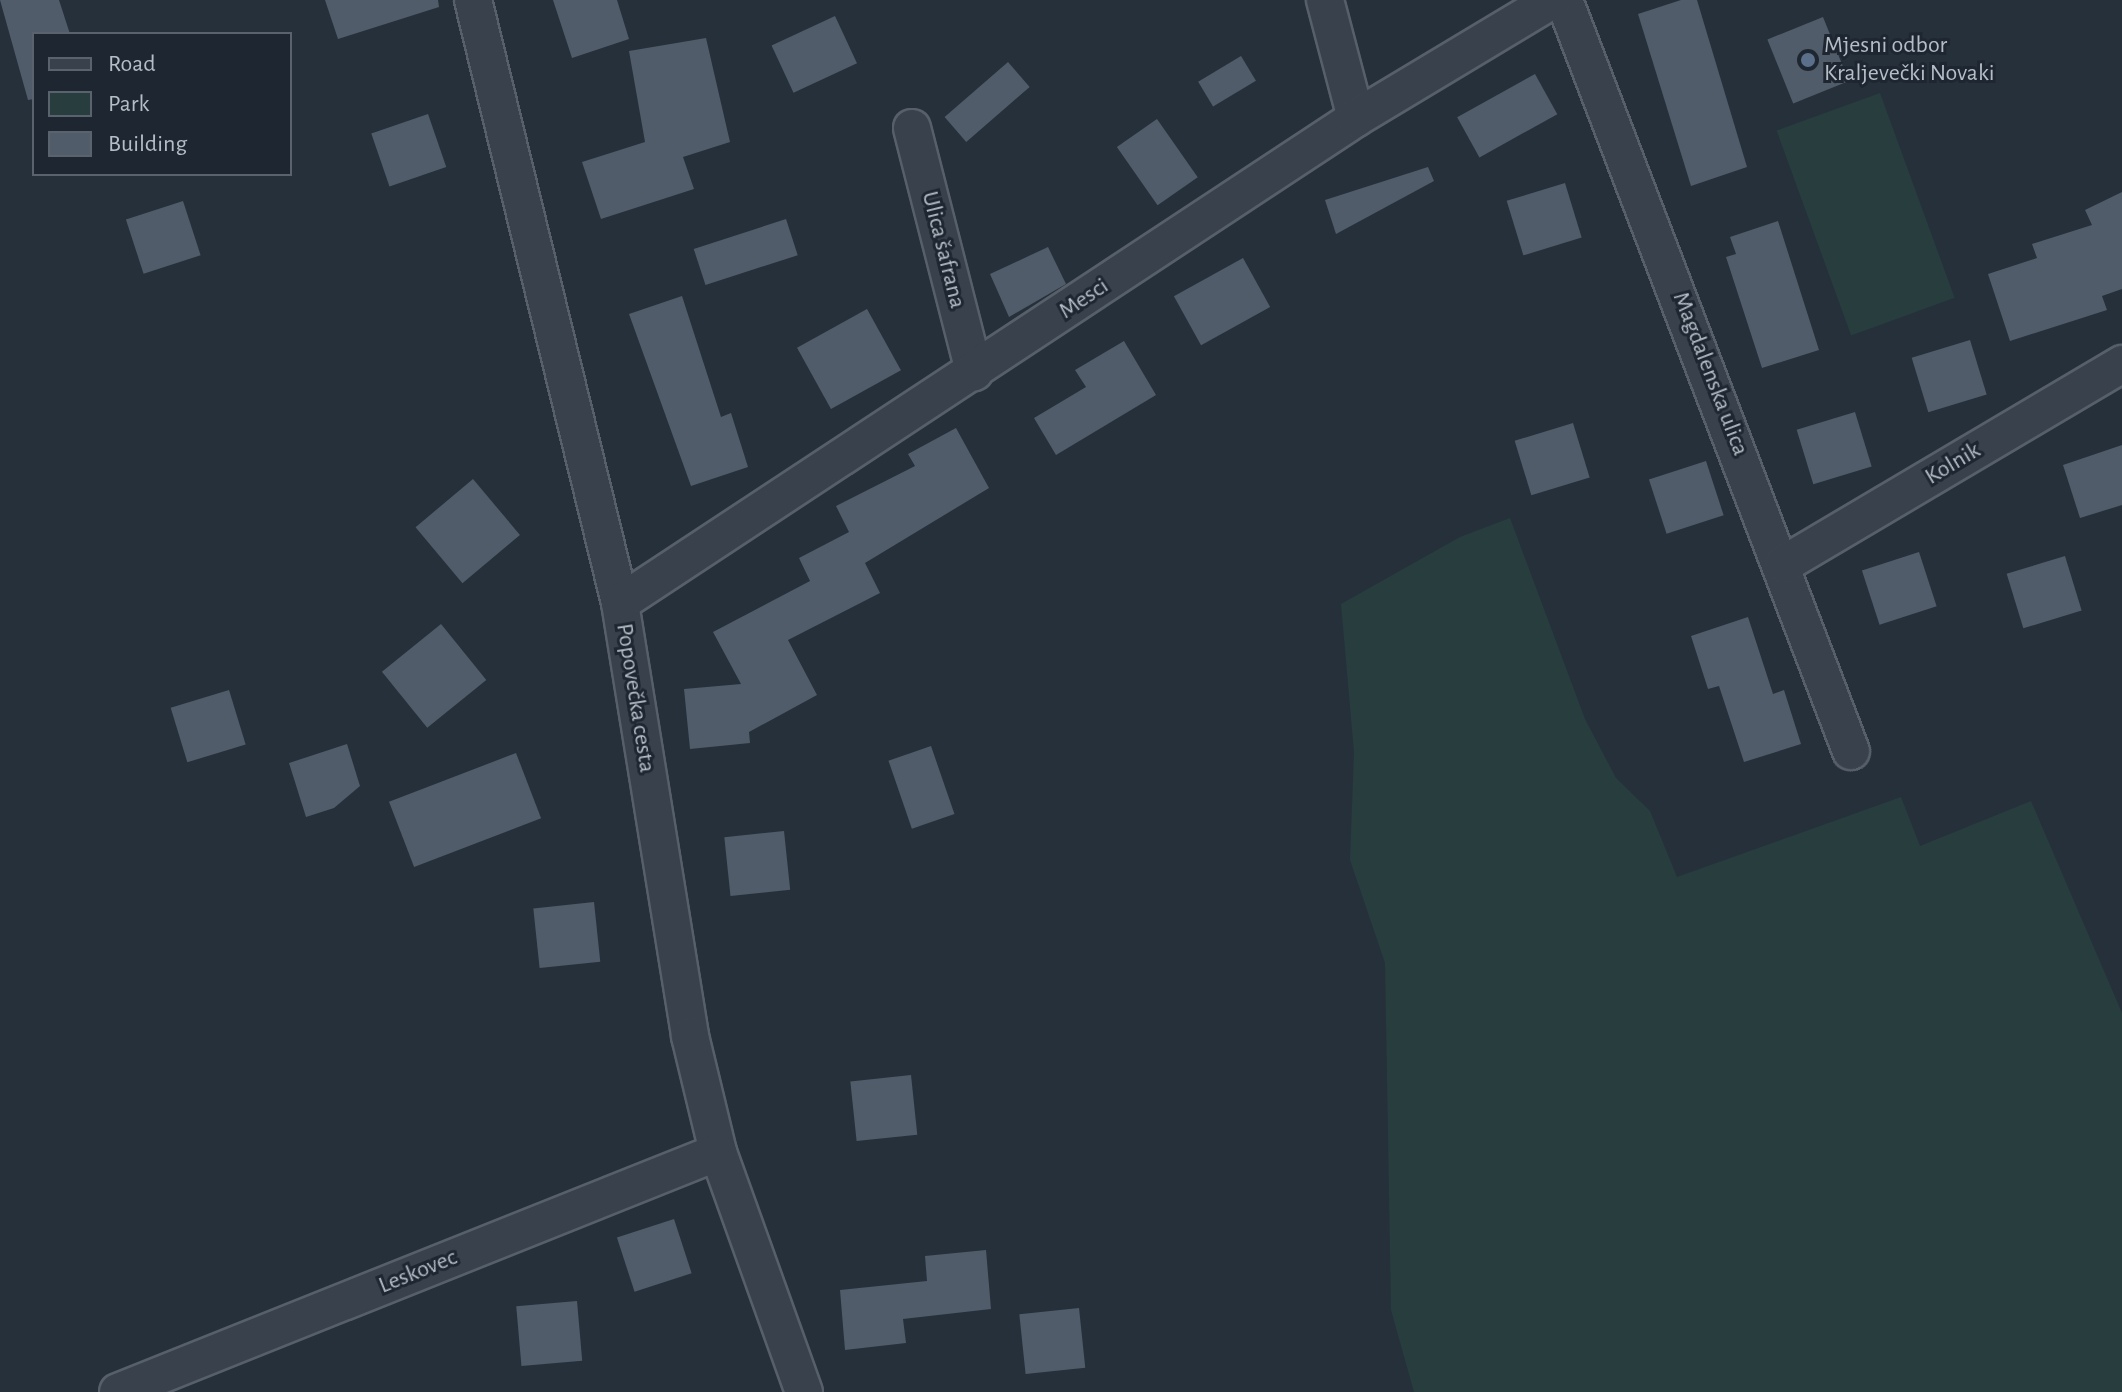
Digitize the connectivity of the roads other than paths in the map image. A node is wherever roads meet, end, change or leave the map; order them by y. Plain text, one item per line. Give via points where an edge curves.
1 (473, 0) edge
2 (1325, 0) edge
3 (1552, 0) edge
4 (1564, 0) edge
5 (1356, 118) junction
6 (912, 128) dead end
7 (2122, 364) edge
8 (974, 372) junction
9 (1784, 564) junction
10 (620, 603) junction
11 (1851, 751) dead end
12 (718, 1152) junction
13 (118, 1392) edge
14 (804, 1392) edge

1 - 10 street, Popovečka cesta
2 - 5 street
3 - 5 street, Mesci
4 - 9 street, Magdalenska ulica
5 - 8 street, Mesci
6 - 8 street, Ulica šafrana
7 - 9 street, Kolnik
8 - 10 street, Mesci
9 - 11 street, Magdalenska ulica
10 - 12 street, Popovečka cesta via 690,1036
12 - 13 street, Leskovec
12 - 14 street, Popovečka cesta

